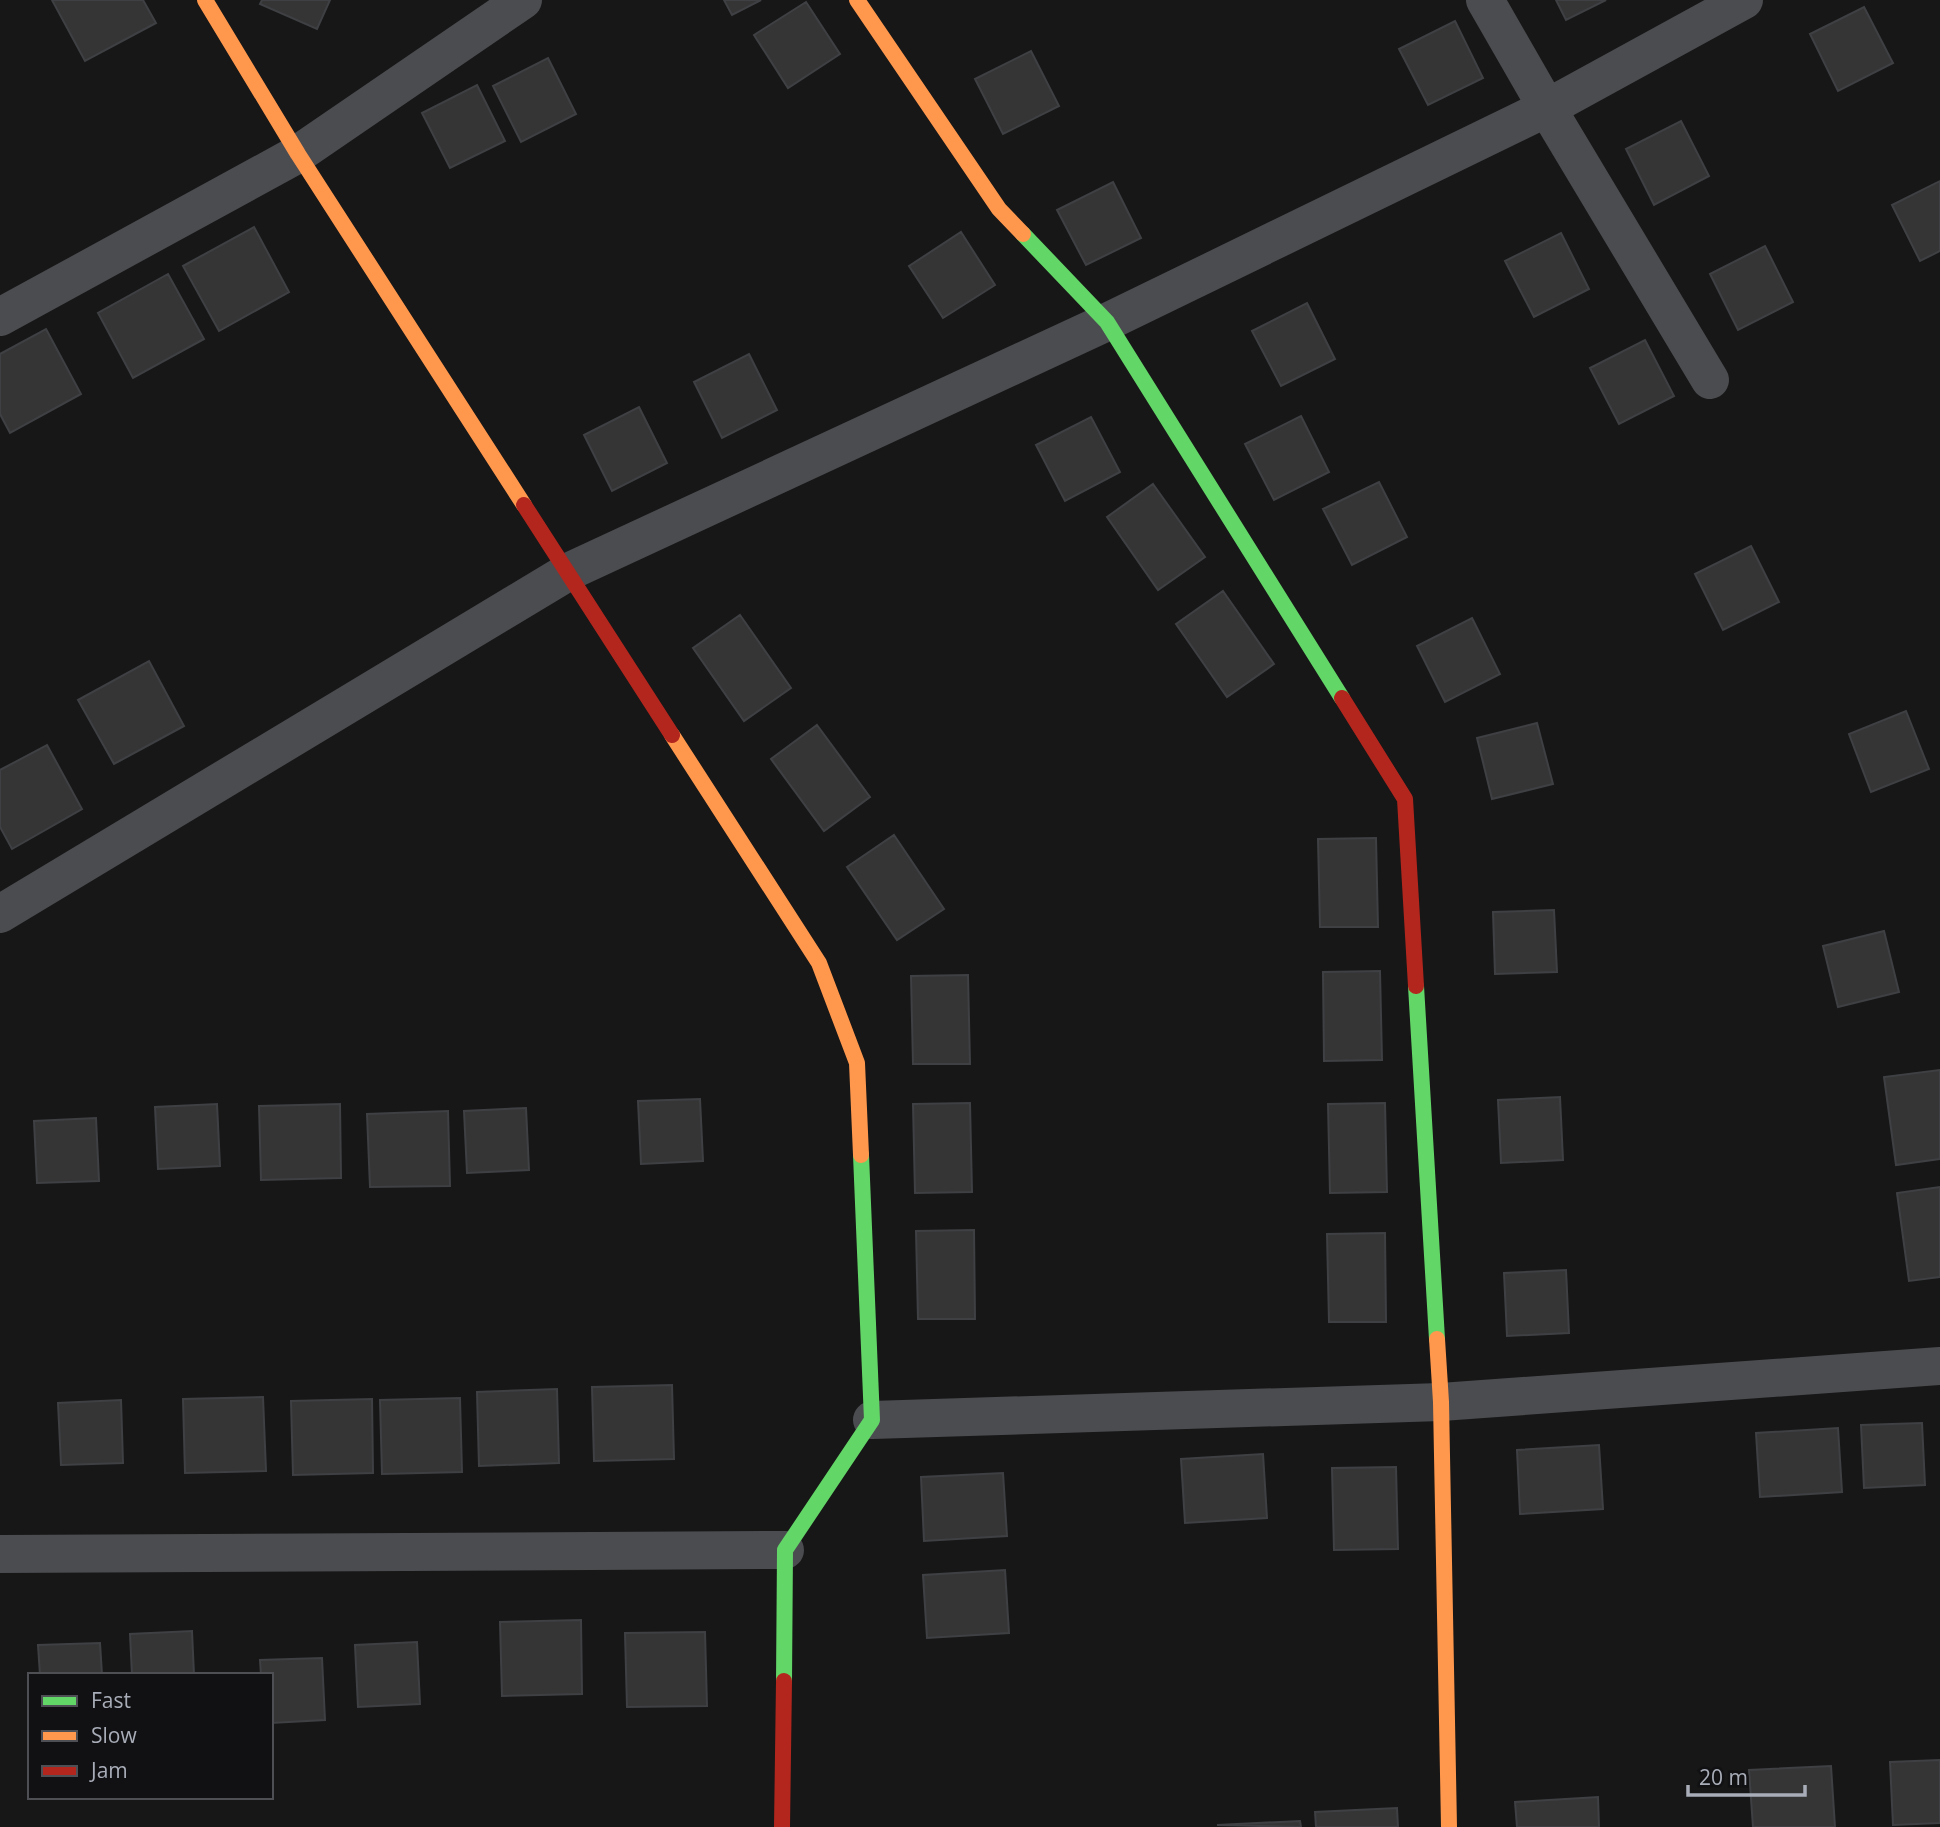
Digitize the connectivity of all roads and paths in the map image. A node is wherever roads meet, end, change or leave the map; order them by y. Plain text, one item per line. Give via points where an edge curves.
1 (205, 0) edge
2 (523, 0) edge
3 (857, 0) edge
4 (1485, 0) edge
5 (1744, 0) edge
6 (1547, 108) junction
7 (298, 153) junction
8 (0, 317) edge
9 (1107, 322) junction
10 (1710, 380) dead end
11 (568, 572) junction
12 (0, 914) edge
13 (1940, 1366) edge
14 (1441, 1402) junction
15 (872, 1420) junction
16 (785, 1550) junction
17 (0, 1554) edge
18 (782, 1827) edge
19 (1449, 1827) edge

1 - 7 street
2 - 7 street
3 - 9 street via 999,209
4 - 6 street
5 - 6 street
6 - 9 street
6 - 10 street
7 - 8 street
7 - 11 street
9 - 11 street
9 - 14 street via 1405,799
11 - 12 street
11 - 15 street via 819,963 857,1063
13 - 14 street
14 - 15 street
14 - 19 street
15 - 16 street
16 - 17 street
16 - 18 street

